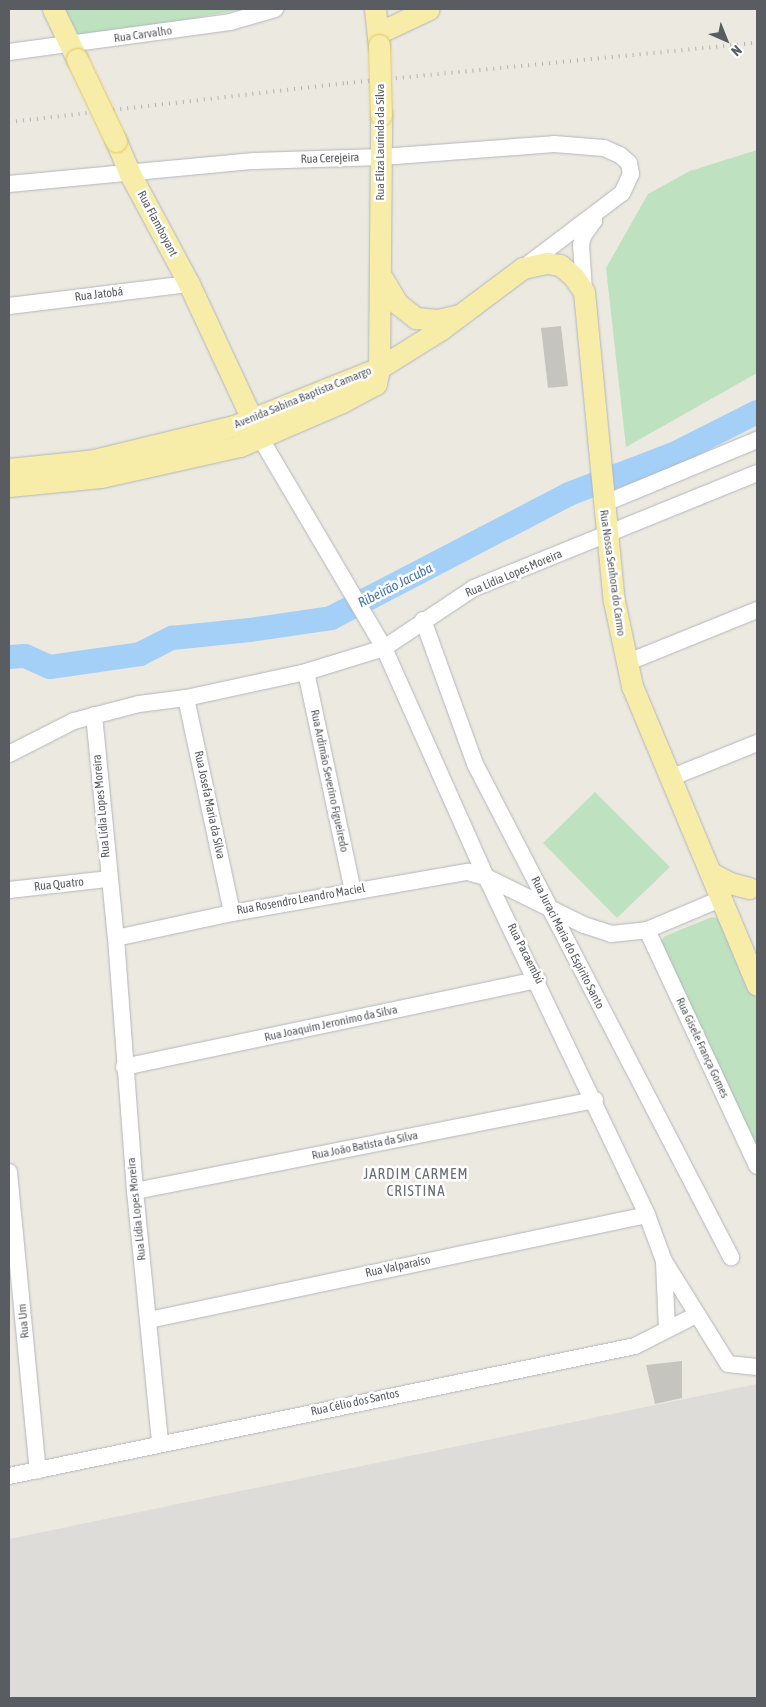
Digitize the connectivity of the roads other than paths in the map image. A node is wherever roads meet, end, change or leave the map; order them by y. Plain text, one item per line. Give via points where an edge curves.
1 (53, 9) edge
2 (275, 9) edge
3 (376, 9) edge
4 (429, 9) edge
5 (379, 39) junction
6 (9, 52) edge
7 (74, 52) junction
8 (382, 157) junction
9 (128, 172) junction
10 (9, 184) edge
11 (611, 204) junction
12 (523, 268) junction
13 (381, 275) junction
14 (189, 284) junction
15 (584, 292) junction
16 (9, 306) edge
17 (462, 314) junction
18 (379, 368) junction
19 (252, 419) junction
20 (261, 439) junction
21 (757, 440) edge
22 (9, 469) edge
23 (757, 473) edge
24 (9, 486) edge
25 (602, 498) junction
26 (607, 535) junction
27 (757, 610) edge
28 (423, 620) junction
29 (384, 648) junction
30 (626, 663) junction
31 (306, 672) junction
32 (186, 698) junction
33 (94, 715) junction
34 (757, 744) edge
35 (9, 754) edge
36 (670, 778) junction
37 (711, 873) junction
38 (486, 877) junction
39 (108, 879) junction
40 (753, 886) edge
41 (9, 890) edge
42 (353, 890) junction
43 (723, 898) junction
44 (549, 908) junction
45 (232, 913) junction
46 (647, 930) junction
47 (116, 938) junction
48 (538, 980) junction
49 (757, 985) edge
50 (124, 1067) junction
51 (595, 1100) junction
52 (757, 1166) edge
53 (9, 1172) edge
54 (135, 1191) junction
55 (647, 1215) junction
56 (731, 1257) dead end
57 (664, 1261) junction
58 (696, 1315) junction
59 (149, 1320) junction
60 (667, 1328) junction
61 (757, 1367) edge
62 (160, 1443) junction
63 (38, 1471) junction
64 (9, 1476) edge

1 - 7 main road, Rua Flamboyant
2 - 7 street, Rua Carvalho via 230,22
3 - 5 main road, Rua Eliza Laurinda da Silva
4 - 5 main road
5 - 8 main road, Rua Eliza Laurinda da Silva, bridge
6 - 7 street, Rua Carvalho
7 - 9 main road, Rua Flamboyant, bridge
8 - 9 street, Rua Cerejeira via 254,161
8 - 11 street, Rua Cerejeira via 554,144 604,148 620,154 628,163 631,174 628,184
8 - 13 main road, Rua Eliza Laurinda da Silva
9 - 10 street, Rua Cerejeira
9 - 14 main road, Rua Flamboyant
11 - 12 street, Rua Cerejeira
11 - 15 street, Rua Cerejeira via 583,236 580,262
12 - 15 main road via 547,263 560,266 573,276
12 - 17 main road
13 - 17 main road via 398,304 416,318 438,320
13 - 18 main road, Rua Eliza Laurinda da Silva
14 - 16 street, Rua Jatobá
14 - 19 main road, Rua Flamboyant
15 - 25 main road, Rua Nossa Senhora do Carmo
17 - 18 main road
18 - 19 main road, Avenida Sabina Baptista Camargo
18 - 20 main road, Avenida Sabina Baptista Camargo via 378,379 369,389
19 - 20 main road, Rua Flamboyant
19 - 22 main road, Avenida Sabina Baptista Camargo via 199,436 94,460
20 - 24 main road, Avenida Sabina Baptista Camargo via 101,477
20 - 29 street, Rua Pacaembú
21 - 25 street
23 - 26 street, Rua Lídia Lopes Moreira
25 - 26 main road, Rua Nossa Senhora do Carmo
26 - 28 street, Rua Lídia Lopes Moreira via 474,588
26 - 30 main road, Rua Nossa Senhora do Carmo via 614,601
27 - 30 street
28 - 29 street, Rua Lídia Lopes Moreira
28 - 44 street, Rua Juraci Maria do Espírito Santo via 475,764
29 - 31 street, Rua Lídia Lopes Moreira
29 - 38 street, Rua Pacaembú
30 - 36 main road, Rua Nossa Senhora do Carmo via 632,686
31 - 32 street, Rua Lídia Lopes Moreira
31 - 42 street, Rua Ardimão Severino Figueiredo
32 - 33 street, Rua Lídia Lopes Moreira via 139,704
32 - 45 street, Rua Josefa Maria da Silva
33 - 35 street via 74,721
33 - 39 street, Rua Lídia Lopes Moreira
34 - 36 street
36 - 37 main road, Rua Nossa Senhora do Carmo
37 - 40 main road via 730,883
37 - 43 main road, Rua Nossa Senhora do Carmo
38 - 42 street, Rua Rosendro Leandro Maciel via 468,872
38 - 44 street, Rua Rosendro Leandro Maciel
38 - 48 street, Rua Pacaembú
39 - 41 street, Rua Quatro
39 - 47 street, Rua Lídia Lopes Moreira
40 - 43 main road
42 - 45 street, Rua Rosendro Leandro Maciel
43 - 46 street, Rua Rosendro Leandro Maciel
43 - 49 main road, Rua Nossa Senhora do Carmo
44 - 46 street, Rua Rosendro Leandro Maciel via 584,926 611,934
44 - 56 street, Rua Juraci Maria do Espírito Santo
45 - 47 street, Rua Rosendro Leandro Maciel
46 - 52 street, Rua Gisele França Gomes
47 - 50 street, Rua Lídia Lopes Moreira
48 - 50 street, Rua Joaquim Jeronimo da Silva
48 - 51 street, Rua Pacaembú
50 - 54 street, Rua Lídia Lopes Moreira
51 - 54 street, Rua João Batista da Silva
51 - 55 street, Rua Pacaembú
53 - 63 street, Rua Um
54 - 59 street, Rua Lídia Lopes Moreira
55 - 57 street, Rua Pacaembú
55 - 59 street, Rua Valparaíso
57 - 58 street, Rua Pacaembú
57 - 60 street, Rua Pacaembú
58 - 60 street, Rua Célio dos Santos
58 - 61 street, Rua Pacaembú via 728,1364
59 - 62 street, Rua Lídia Lopes Moreira
60 - 62 street, Rua Célio dos Santos via 636,1346
62 - 63 street, Rua Célio dos Santos
63 - 64 street, Rua Célio dos Santos

